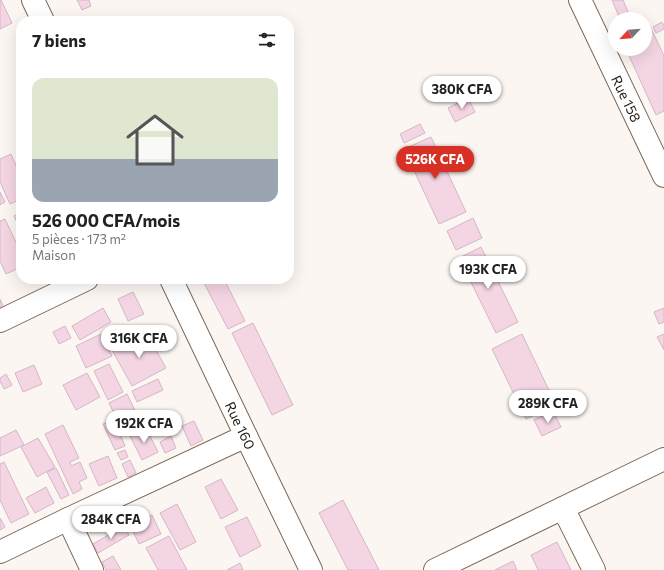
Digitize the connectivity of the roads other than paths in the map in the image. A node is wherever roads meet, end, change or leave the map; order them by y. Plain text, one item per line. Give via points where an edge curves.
1 (33, 0) edge
2 (580, 0) edge
3 (41, 16) edge
4 (664, 176) edge
5 (77, 284) edge
6 (173, 284) edge
7 (0, 321) edge
8 (246, 436) junction
9 (664, 459) edge
10 (563, 508) junction
11 (68, 519) junction
12 (0, 552) edge
13 (92, 570) edge
14 (311, 570) edge
15 (435, 570) edge
16 (594, 570) edge

1 - 3 street
2 - 4 street, Rue 158
5 - 7 street
6 - 8 street, Rue 160
8 - 11 street
8 - 14 street, Rue 160
9 - 10 street
10 - 15 street
10 - 16 street
11 - 12 street
11 - 13 street

